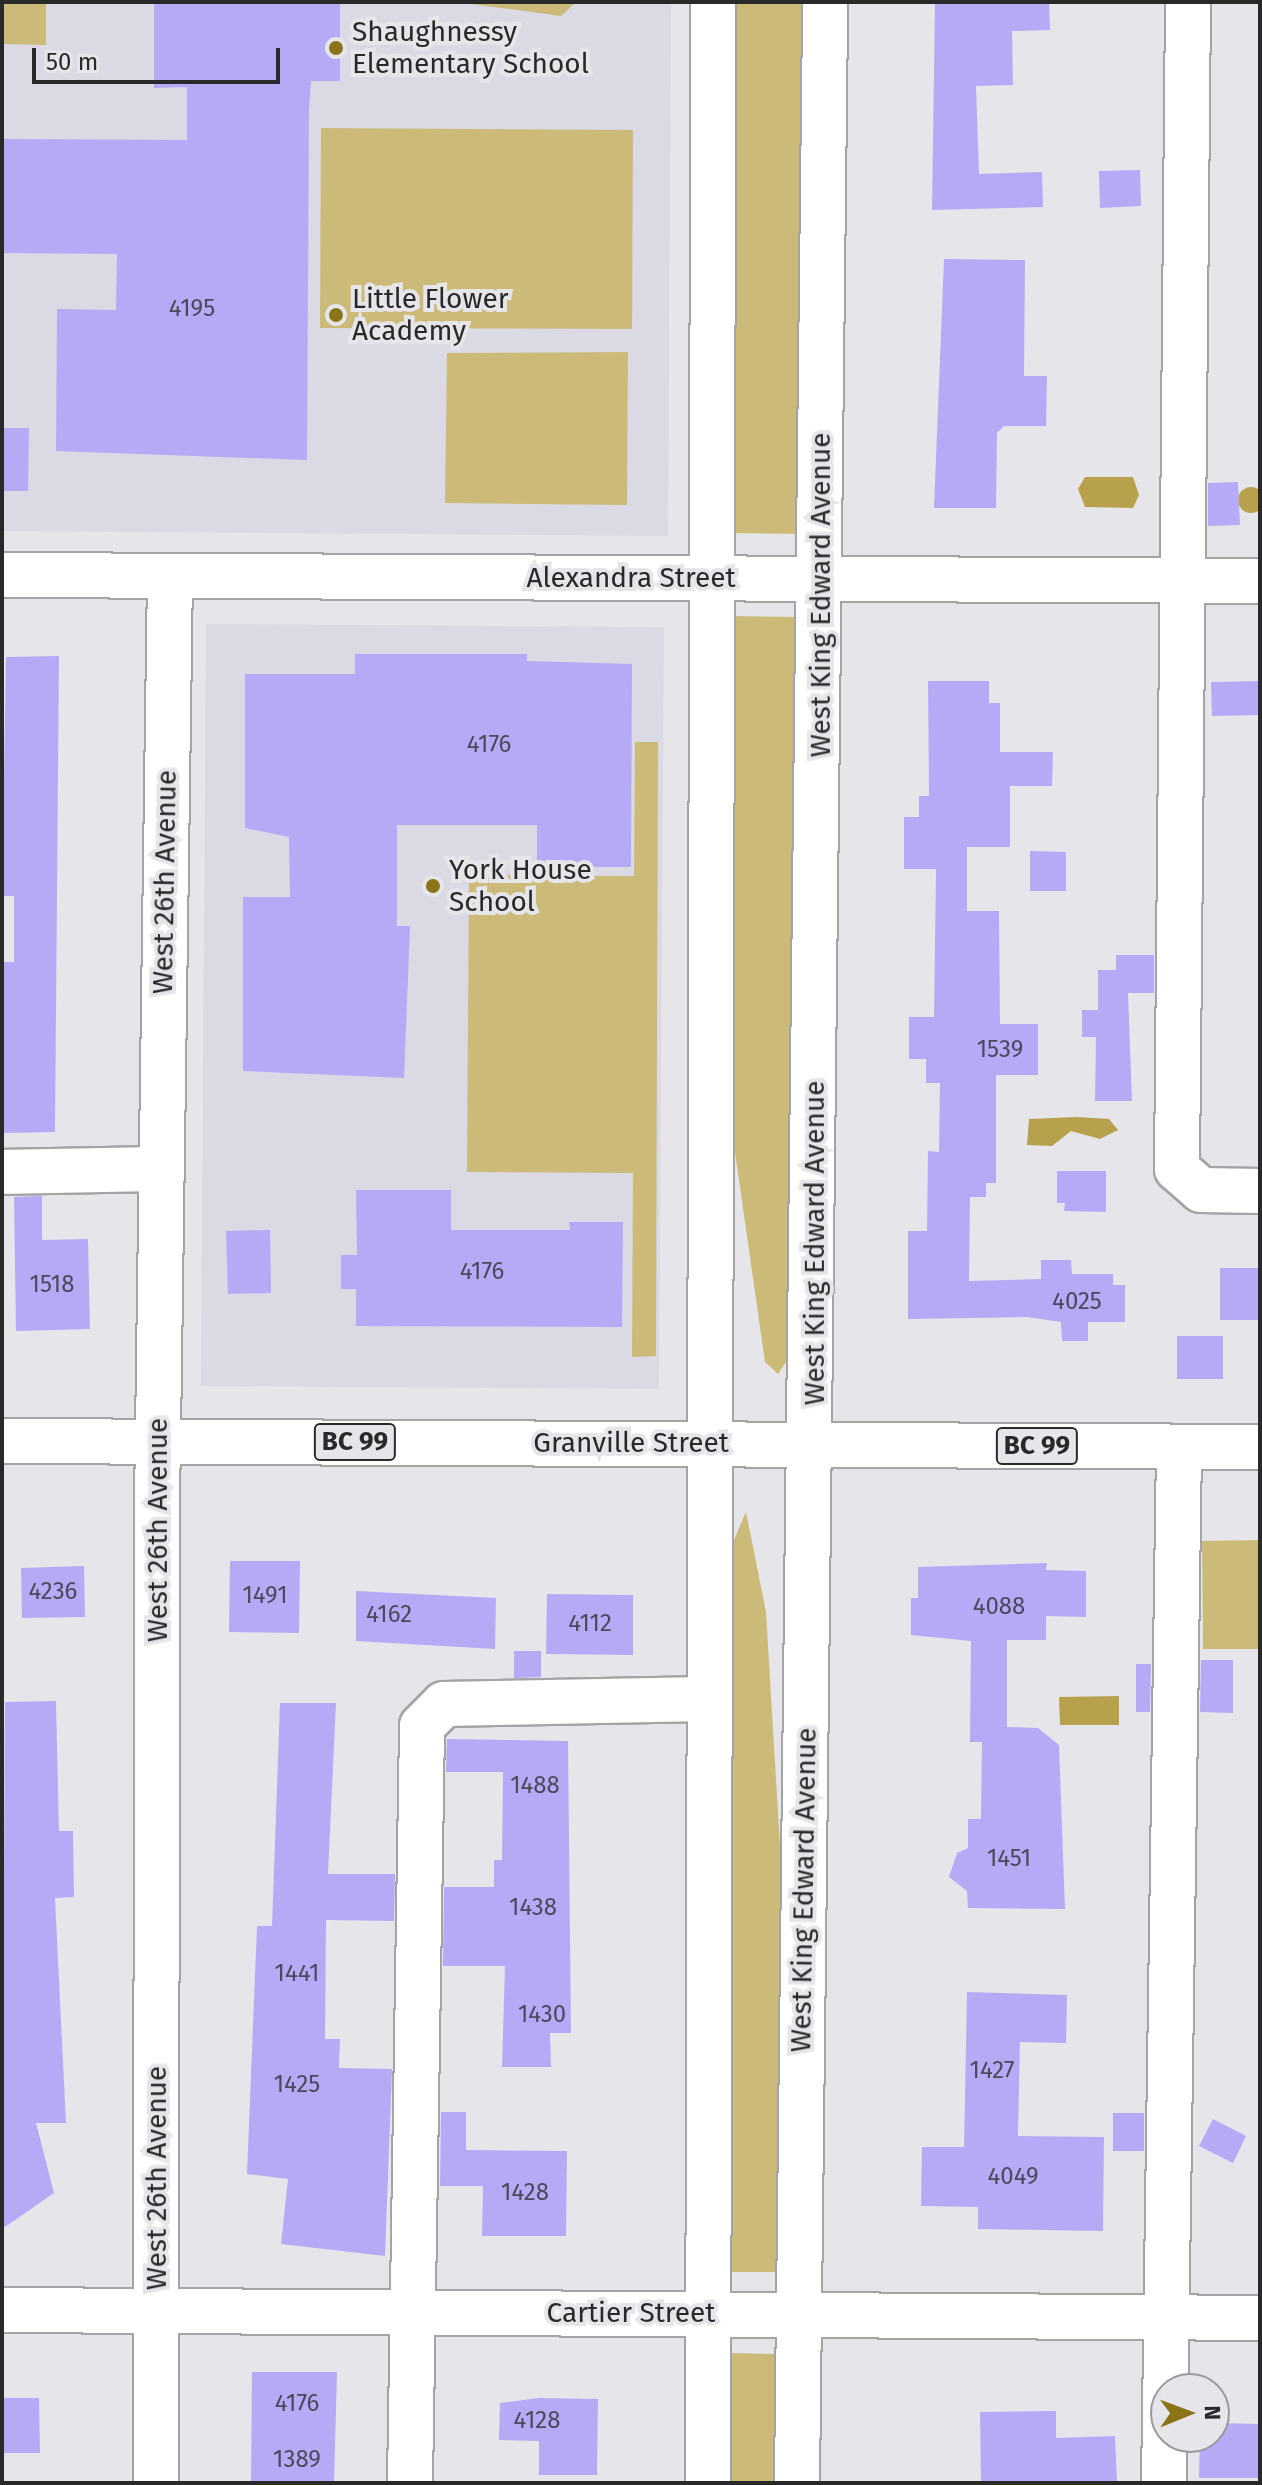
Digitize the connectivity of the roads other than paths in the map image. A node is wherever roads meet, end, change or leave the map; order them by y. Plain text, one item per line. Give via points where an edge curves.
1 (713, 2) edge
2 (825, 2) edge
3 (1188, 2) edge
4 (2, 575) edge
5 (170, 577) junction
6 (711, 579) junction
7 (820, 579) junction
8 (1182, 580) junction
9 (1260, 581) edge
10 (161, 1169) junction
11 (2, 1172) edge
12 (1260, 1191) edge
13 (2, 1441) edge
14 (158, 1442) junction
15 (707, 1444) junction
16 (813, 1444) junction
17 (1179, 1447) junction
18 (1260, 1447) edge
19 (706, 1699) junction
20 (2, 2310) edge
21 (157, 2311) junction
22 (411, 2312) junction
23 (709, 2313) junction
24 (799, 2314) junction
25 (1162, 2318) junction
26 (1260, 2318) edge
27 (156, 2483) edge
28 (410, 2483) edge
29 (708, 2483) edge
30 (797, 2483) edge
31 (1164, 2483) edge

1 - 6 main road
2 - 7 main road, West King Edward Avenue
3 - 8 main road
4 - 5 main road, Alexandra Street
5 - 6 main road, Alexandra Street
5 - 10 main road, West 26th Avenue
6 - 7 main road, Alexandra Street
6 - 15 main road
7 - 8 main road, Alexandra Street
7 - 16 main road, West King Edward Avenue
8 - 9 main road, Alexandra Street
8 - 12 main road via 1177,1169 1201,1190
10 - 11 main road
10 - 14 main road, West 26th Avenue
13 - 14 main road, Granville Street / BC 99
14 - 15 main road, Granville Street / BC 99
14 - 21 main road, West 26th Avenue
15 - 16 main road, Granville Street / BC 99
15 - 19 main road
16 - 17 main road, Granville Street / BC 99
16 - 24 main road, West King Edward Avenue
17 - 18 main road, Granville Street / BC 99
17 - 25 main road
19 - 22 main road via 444,1704 422,1726
19 - 23 main road
20 - 21 main road, Cartier Street
21 - 22 main road, Cartier Street
21 - 27 main road, West 26th Avenue
22 - 23 main road, Cartier Street
22 - 28 main road
23 - 24 main road, Cartier Street
23 - 29 main road
24 - 25 main road, Cartier Street
24 - 30 main road, West King Edward Avenue
25 - 26 main road, Cartier Street
25 - 31 main road

